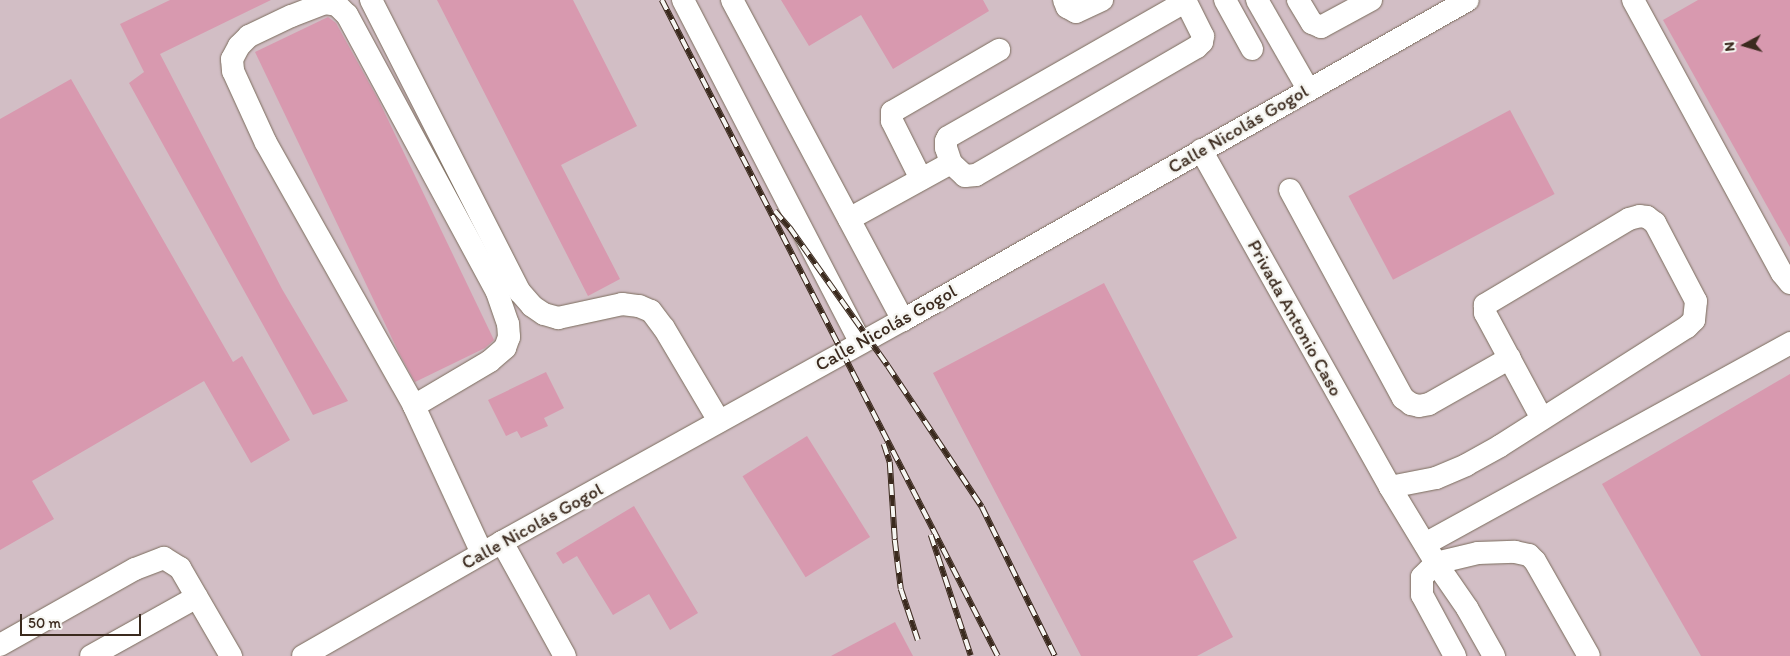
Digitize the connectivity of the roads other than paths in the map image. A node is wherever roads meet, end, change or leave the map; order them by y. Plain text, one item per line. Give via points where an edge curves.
1 (371, 0) edge
2 (682, 0) edge
3 (732, 0) edge
4 (1064, 0) edge
5 (1102, 0) edge
6 (1225, 0) edge
7 (1283, 0) edge
8 (1298, 0) edge
9 (1371, 0) edge
10 (1468, 0) edge
11 (1633, 0) edge
12 (1185, 1) edge
13 (1260, 6) edge
14 (1252, 49) dead end
15 (999, 50) dead end
16 (1308, 89) junction
17 (1201, 150) junction
18 (951, 163) junction
19 (921, 179) junction
20 (1290, 190) dead end
21 (849, 219) junction
22 (1790, 283) edge
23 (903, 320) junction
24 (861, 343) junction
25 (1790, 343) edge
26 (1510, 358) junction
27 (414, 406) junction
28 (1542, 419) junction
29 (719, 421) junction
30 (1390, 487) junction
31 (502, 542) junction
32 (1425, 544) junction
33 (482, 553) junction
34 (1436, 563) junction
35 (197, 598) junction
36 (0, 645) edge
37 (91, 656) edge
38 (231, 656) edge
39 (303, 656) edge
40 (565, 656) edge
41 (1455, 656) edge
42 (1494, 656) edge
43 (1589, 656) edge

1 - 29 street via 520,292 532,306 558,318 622,304 651,311
2 - 24 street
3 - 21 street
4 - 5 street via 1067,7 1076,12
6 - 14 street
7 - 13 street
8 - 9 street via 1312,22 1321,26
10 - 16 street, Calle Nicolás Gogol
11 - 22 street via 1782,274
12 - 18 street via 948,137 946,148
12 - 18 street via 1203,36 1197,47 976,175 965,176
13 - 16 street
15 - 19 street via 892,112 892,121
16 - 17 street, Calle Nicolás Gogol
17 - 23 street, Calle Nicolás Gogol
17 - 30 street, Privada Antonio Caso
18 - 19 street
19 - 21 street
20 - 26 street via 1403,398 1419,406 1429,404
21 - 23 street
23 - 24 street, Calle Nicolás Gogol
24 - 29 street, Calle Nicolás Gogol
25 - 32 street
26 - 28 street
26 - 28 street via 1485,313 1487,302 1629,218 1640,216 1655,223 1696,301 1694,320
27 - 27 street via 266,143 233,71 232,59 248,36 325,3 338,5 347,15 497,292 508,324 509,338 505,348 490,361
27 - 33 street
28 - 30 street via 1466,465 1436,478
29 - 31 street, Calle Nicolás Gogol
30 - 32 street, Privada Antonio Caso
31 - 33 street, Calle Nicolás Gogol
31 - 40 street
32 - 34 street, Privada Antonio Caso
33 - 39 street, Calle Nicolás Gogol
34 - 41 street via 1422,577 1420,586
34 - 42 street, Privada Antonio Caso
34 - 43 street via 1478,553 1515,552 1529,556 1535,561
35 - 36 street via 180,568 170,560 158,558
35 - 37 street
35 - 38 street

